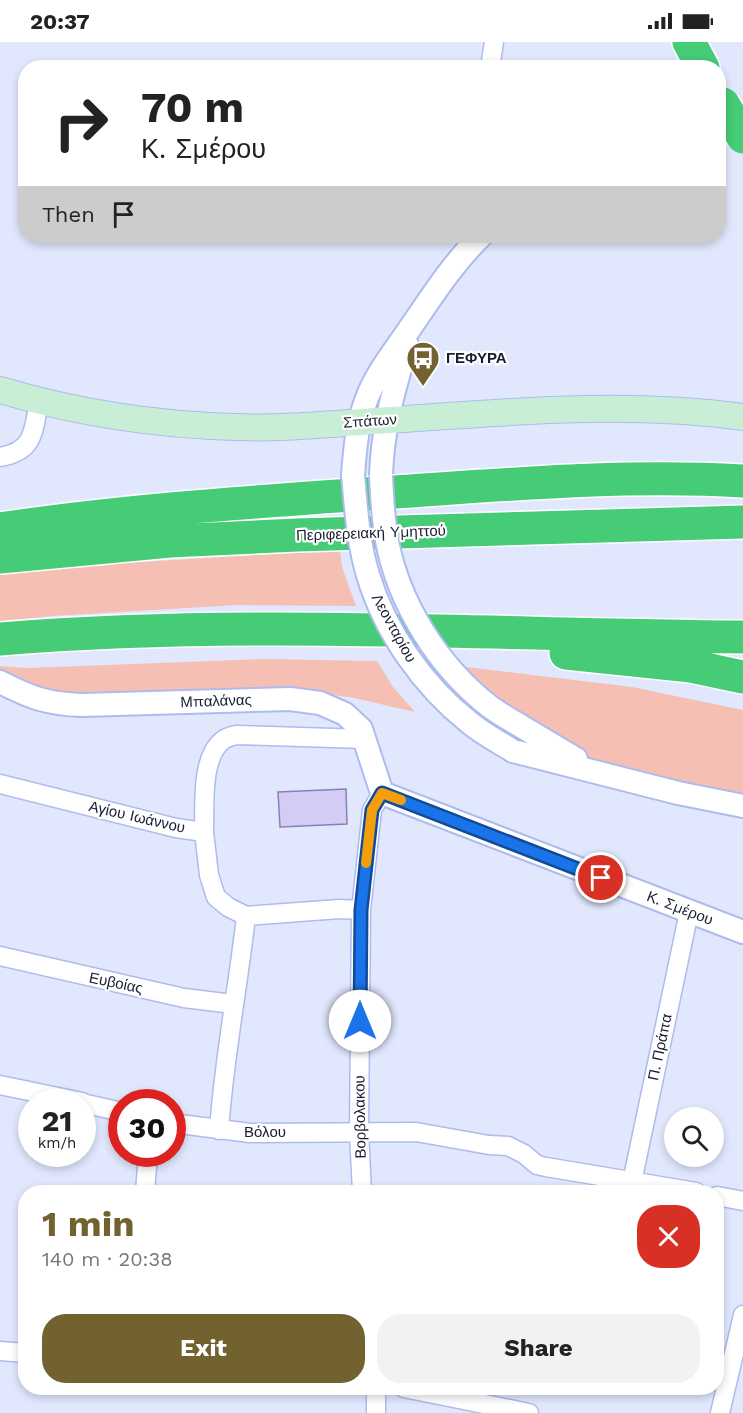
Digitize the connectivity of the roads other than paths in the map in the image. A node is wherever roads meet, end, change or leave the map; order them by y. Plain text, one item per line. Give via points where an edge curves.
1 (494, 42) edge
2 (689, 42) edge
3 (491, 60) edge
4 (699, 60) edge
5 (726, 116) edge
6 (726, 118) edge
7 (743, 132) edge
8 (743, 137) edge
9 (473, 243) edge
10 (415, 321) junction
11 (0, 390) edge
12 (39, 402) junction
13 (743, 417) edge
14 (387, 420) junction
15 (360, 422) junction
16 (0, 457) edge
17 (743, 481) edge
18 (743, 522) edge
19 (0, 529) edge
20 (0, 557) edge
21 (148, 629) junction
22 (743, 637) edge
23 (0, 639) edge
24 (743, 677) edge
25 (0, 682) edge
26 (365, 739) junction
27 (595, 771) junction
28 (0, 784) edge
29 (382, 793) junction
30 (743, 806) edge
31 (204, 832) junction
32 (361, 910) junction
33 (688, 912) junction
34 (246, 916) junction
35 (743, 932) edge
36 (0, 956) edge
37 (233, 1004) junction
38 (0, 1085) edge
39 (18, 1089) edge
40 (186, 1125) edge
41 (219, 1130) junction
42 (359, 1132) junction
43 (147, 1167) edge
44 (632, 1182) junction
45 (146, 1185) edge
46 (362, 1185) edge
47 (651, 1185) edge
48 (724, 1197) edge
49 (743, 1201) edge
50 (743, 1315) edge
51 (0, 1351) edge
52 (18, 1352) edge
53 (376, 1395) edge
54 (439, 1395) edge
55 (376, 1413) edge
56 (529, 1413) edge
57 (720, 1413) edge

1 - 3 street
2 - 4 highway
5 - 7 street
6 - 8 highway, bridge
9 - 10 street, Λεονταρίου
10 - 14 street, Λεονταρίου
10 - 15 street, Λεονταρίου via 375,380
11 - 12 main road, Σπάτων
12 - 15 main road, Σπάτων via 182,424 238,427
12 - 16 street via 28,444 21,451
13 - 14 main road, Σπάτων via 621,409
14 - 15 main road, Σπάτων
14 - 27 street, Λεονταρίου, bridge via 381,476 387,540 402,592 426,636 462,681 490,706
15 - 27 street, Λεονταρίου, bridge via 353,475 356,514 367,573 397,639 418,670 471,724 513,751
17 - 19 highway via 551,481 81,517
18 - 20 highway, Περιφερειακή Υμηττού via 193,540
21 - 22 highway via 362,628
21 - 23 highway
21 - 24 highway via 362,647 483,647 567,653 691,666
25 - 26 street, Μπαλάνας via 31,698 57,704 290,699 320,703 345,714 361,729
26 - 29 street, Μπαλάνας
26 - 31 street via 236,735 223,740 212,753 207,768
27 - 30 street, Λεονταρίου
28 - 31 street, Αγίου Ιωάννου
29 - 32 street, Βορβολακου via 372,810
29 - 33 street, Κ. Σμέρου
31 - 34 street, Αγίου Ιωάννου via 216,897
32 - 34 street
32 - 42 street, Βορβολακου
33 - 35 street, Κ. Σμέρου
33 - 44 street, Π. Πράπα
34 - 37 street
36 - 37 street, Ευβοίας via 184,998
37 - 41 street
38 - 39 street
40 - 41 street, Βόλου
41 - 42 street, Βόλου
42 - 44 street, Βόλου via 416,1132 508,1146 537,1165
42 - 46 street, Βορβολακου
43 - 45 street
44 - 47 street, Βόλου
48 - 49 street
50 - 57 street
51 - 52 street
53 - 55 street
54 - 56 street

